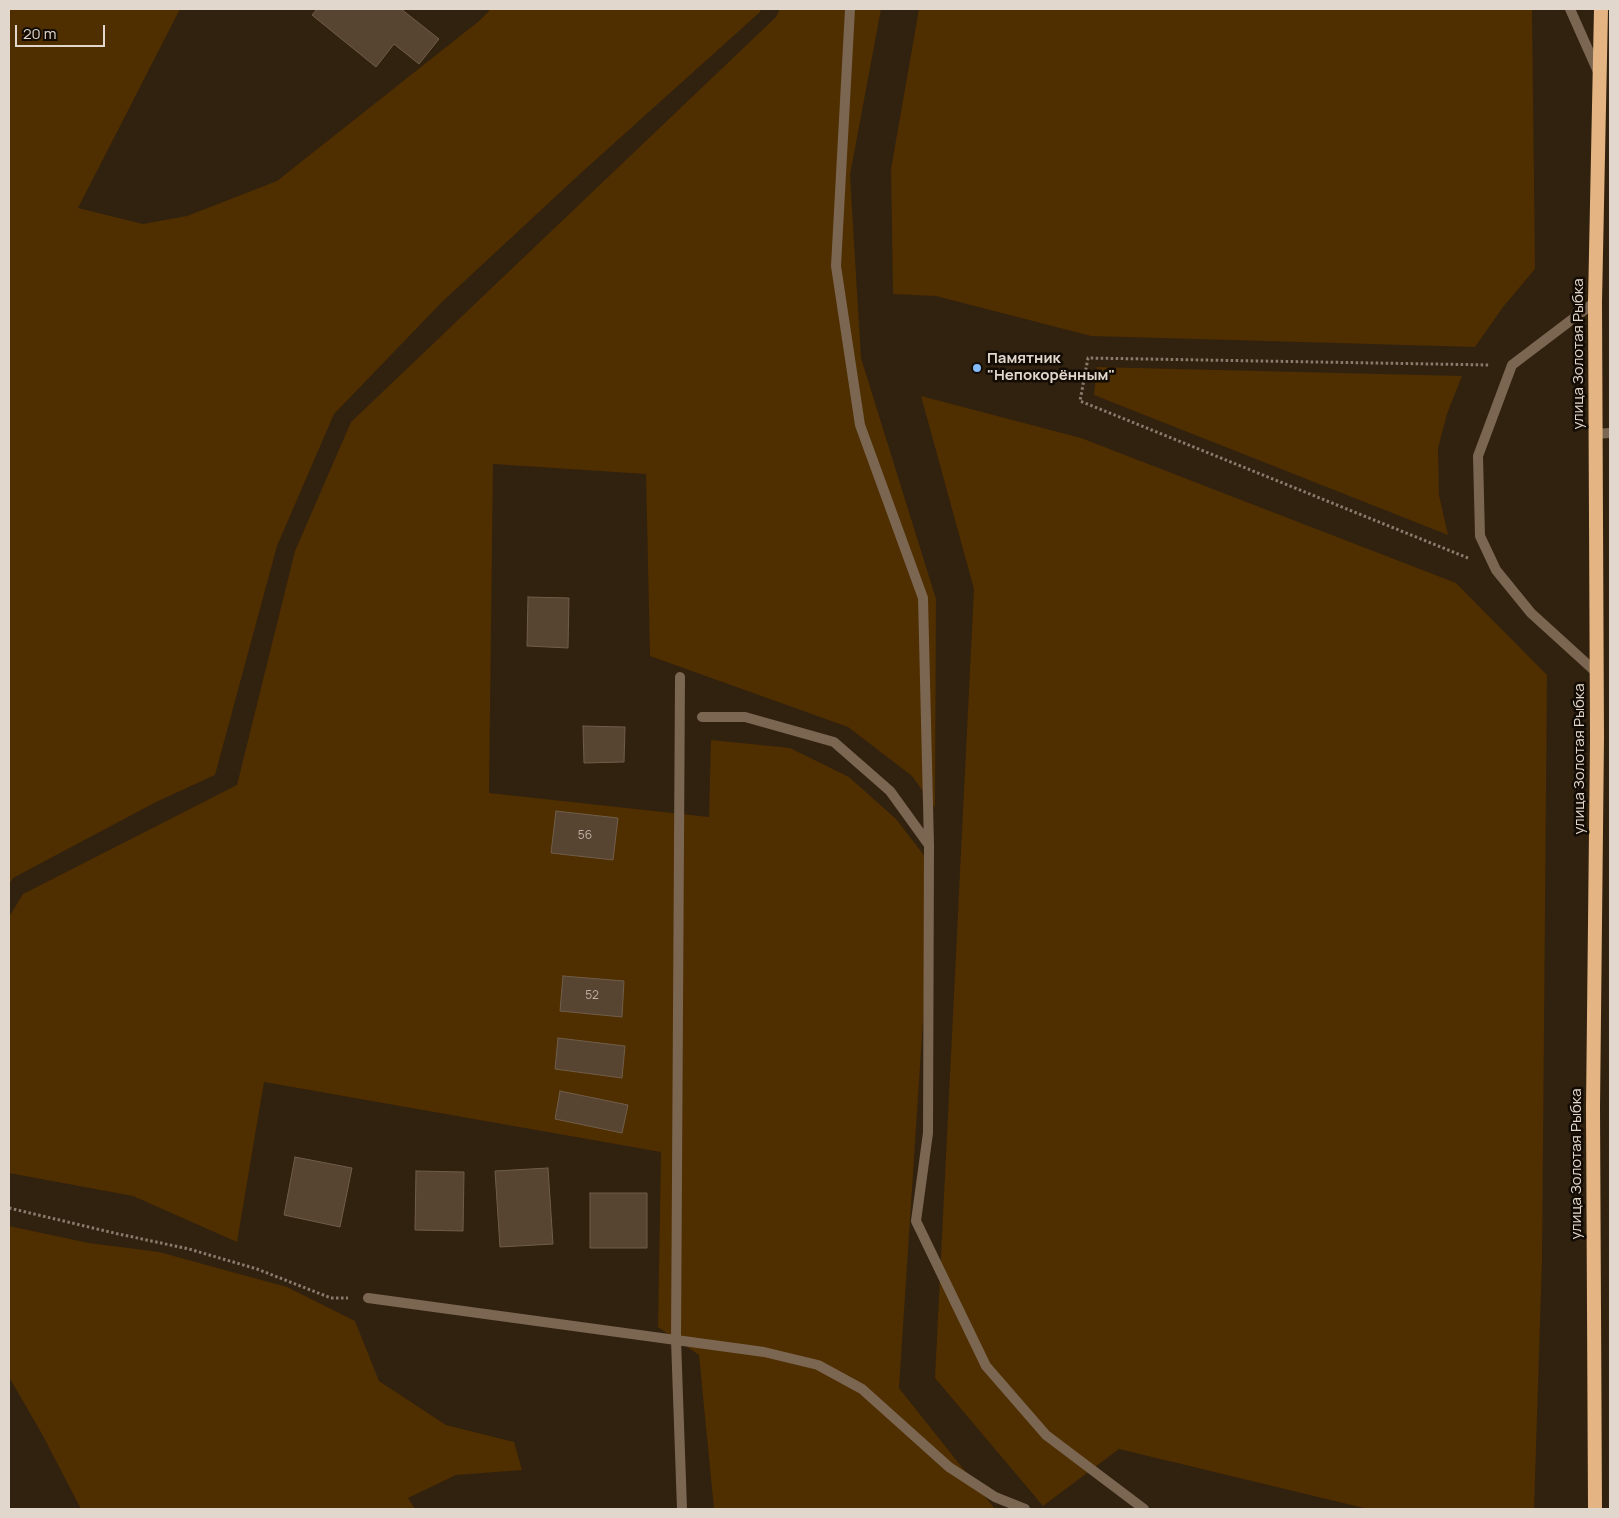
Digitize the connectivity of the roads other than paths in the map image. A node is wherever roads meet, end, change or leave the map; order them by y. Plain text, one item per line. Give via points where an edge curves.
1 (850, 9) edge
2 (1570, 9) edge
3 (1601, 9) edge
4 (1600, 77) junction
5 (1595, 302) junction
6 (1610, 433) edge
7 (1596, 434) junction
8 (1597, 673) junction
9 (680, 677) dead end
10 (702, 717) dead end
11 (929, 846) junction
12 (368, 1298) road end
13 (676, 1340) junction
14 (682, 1509) edge
15 (1025, 1509) edge
16 (1144, 1509) edge
17 (1594, 1509) edge

1 - 11 lane via 836,266 860,425 923,598
2 - 4 lane
3 - 4 highway, улица Золотая Рыбка
4 - 5 highway, улица Золотая Рыбка
5 - 7 highway, улица Золотая Рыбка
5 - 8 lane via 1512,365 1478,456 1480,536 1496,570 1531,612
6 - 7 lane
7 - 8 highway, улица Золотая Рыбка
8 - 17 highway, улица Золотая Рыбка
9 - 13 lane
10 - 11 lane via 745,717 834,742 890,791
11 - 16 lane via 928,1133 916,1221 986,1366 1046,1435
12 - 13 lane
13 - 14 lane
13 - 15 lane via 764,1352 818,1365 862,1389 949,1467 995,1497

